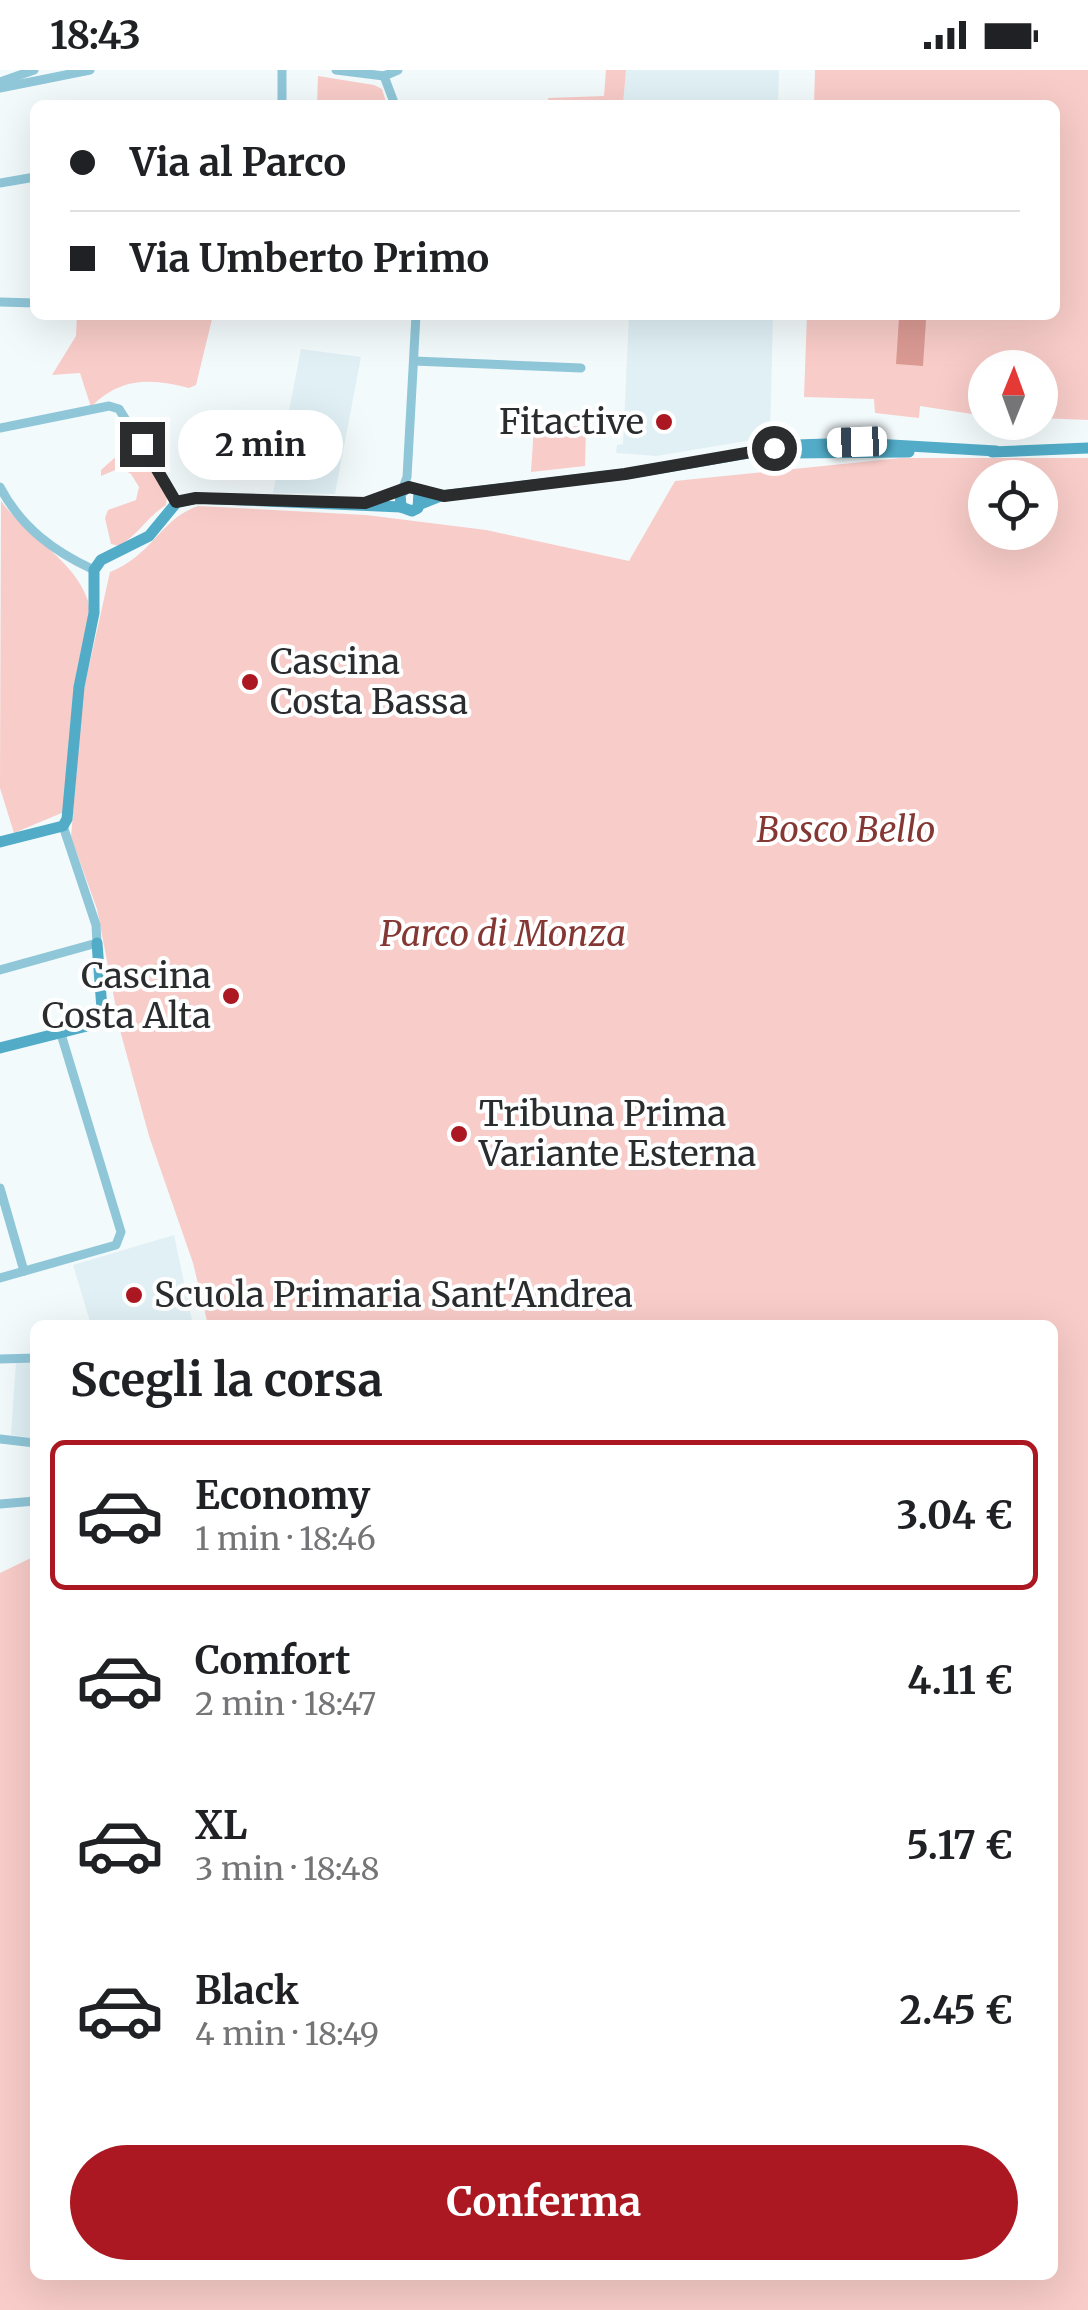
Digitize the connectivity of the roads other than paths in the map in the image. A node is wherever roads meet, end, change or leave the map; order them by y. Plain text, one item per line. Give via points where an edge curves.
1 (34, 70) edge
2 (90, 70) edge
3 (282, 70) edge
4 (336, 70) edge
5 (392, 72) edge
6 (65, 85) dead end
7 (0, 87) edge
8 (282, 100) edge
9 (395, 100) edge
10 (30, 178) edge
11 (0, 183) edge
12 (0, 302) edge
13 (30, 303) edge
14 (416, 320) edge
15 (414, 361) junction
16 (582, 368) dead end
17 (0, 428) edge
18 (1088, 448) edge
19 (0, 487) edge
20 (411, 494) junction
21 (176, 502) junction
22 (365, 503) junction
23 (401, 508) junction
24 (93, 576) junction
25 (63, 826) junction
26 (0, 842) edge
27 (97, 943) junction
28 (0, 970) edge
29 (62, 1034) junction
30 (0, 1048) edge
31 (0, 1188) edge
32 (24, 1272) junction
33 (0, 1278) edge
34 (30, 1358) edge
35 (0, 1359) edge
36 (0, 1439) edge
37 (30, 1442) edge
38 (30, 1501) edge
39 (0, 1504) edge

1 - 7 street
2 - 7 street
3 - 8 street
4 - 5 street
5 - 9 street
6 - 7 street
10 - 11 street
12 - 13 street
14 - 15 street
15 - 16 street
15 - 20 street
17 - 21 street via 119,409
18 - 20 street via 996,452 820,444 440,496
19 - 24 street via 24,525
20 - 22 street
20 - 23 street
20 - 23 street via 412,512
21 - 22 street
21 - 24 street via 149,536 101,560
22 - 23 street
24 - 25 street via 94,613
25 - 26 street
25 - 27 street
27 - 28 street
27 - 29 street via 104,1022
29 - 30 street
29 - 32 street via 121,1232 116,1245
31 - 32 street
32 - 33 street
34 - 35 street
36 - 37 street
38 - 39 street

